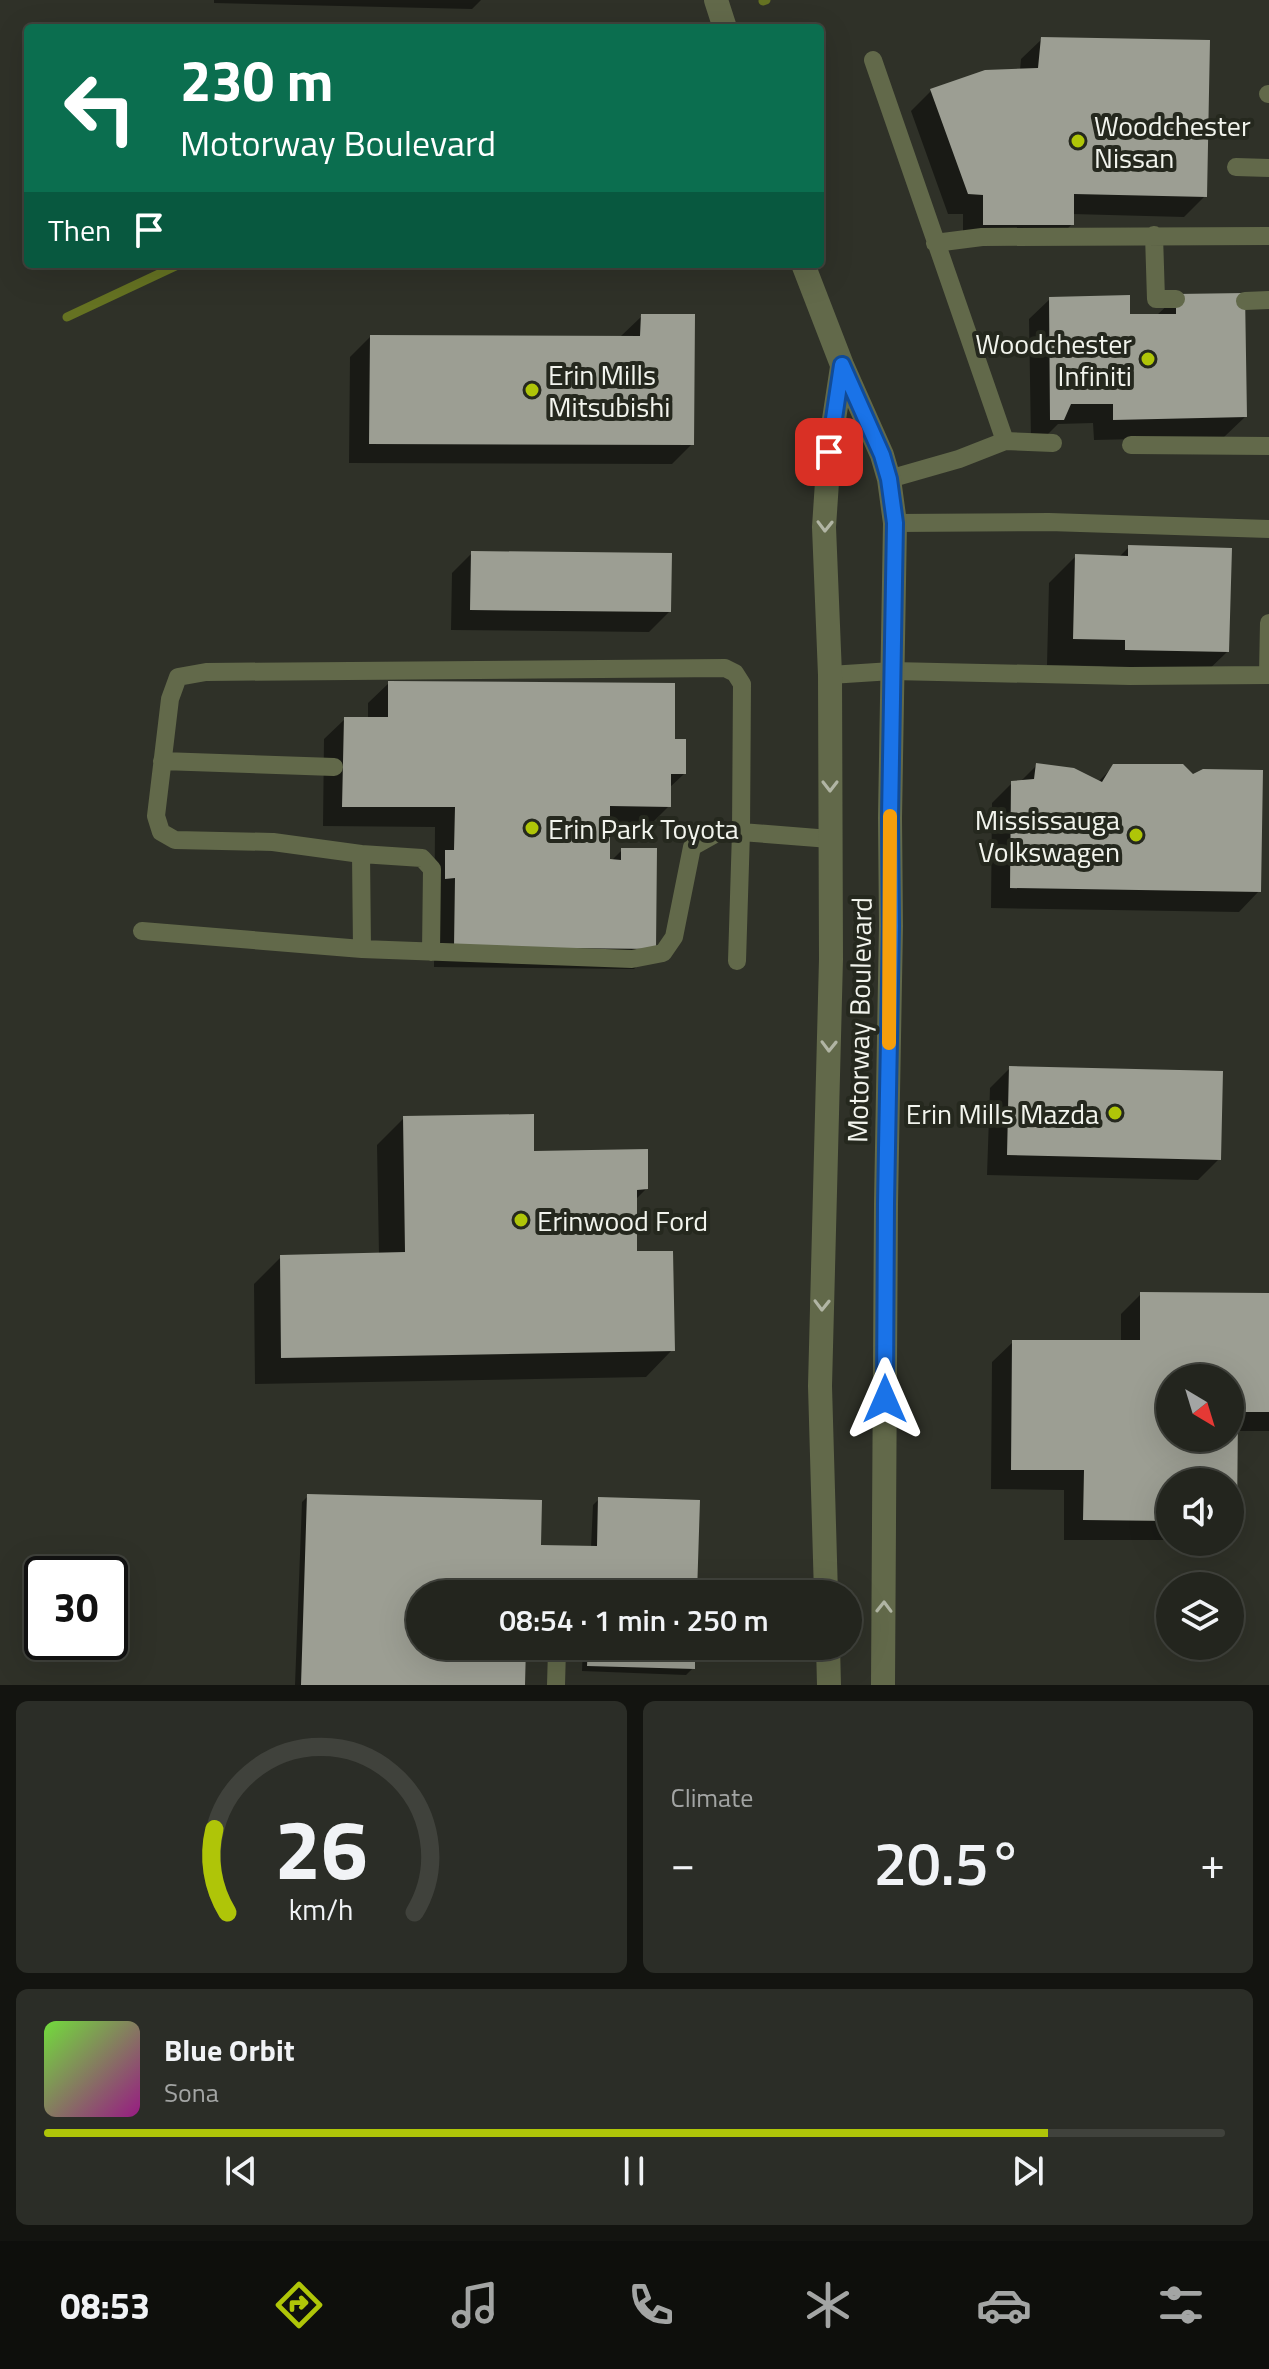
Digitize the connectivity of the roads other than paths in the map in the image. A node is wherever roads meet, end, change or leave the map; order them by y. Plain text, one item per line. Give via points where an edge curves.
1 (716, 0) edge
2 (724, 24) edge
3 (873, 60) dead end
4 (1236, 167) dead end
5 (1269, 168) edge
6 (1154, 235) junction
7 (1269, 236) edge
8 (935, 243) junction
9 (805, 268) edge
10 (1176, 299) dead end
11 (1269, 300) edge
12 (1245, 301) dead end
13 (842, 365) junction
14 (1005, 441) junction
15 (1053, 443) dead end
16 (1131, 445) dead end
17 (1269, 446) edge
18 (889, 479) junction
19 (895, 523) junction
20 (1269, 529) edge
21 (1269, 623) edge
22 (892, 671) junction
23 (830, 675) junction
24 (1269, 675) edge
25 (162, 761) junction
26 (334, 767) dead end
27 (741, 832) junction
28 (830, 839) junction
29 (361, 854) junction
30 (142, 931) dead end
31 (362, 949) junction
32 (431, 952) junction
33 (737, 961) dead end
34 (826, 1580) edge
35 (557, 1660) edge
36 (828, 1660) edge
37 (556, 1685) edge
38 (829, 1685) edge
39 (883, 1685) edge

1 - 2 street
3 - 8 lane
4 - 5 lane
6 - 7 lane
6 - 8 lane via 982,237
6 - 10 lane via 1156,299
8 - 14 lane
9 - 13 street, Motorway Boulevard
11 - 12 lane
13 - 18 street, Motorway Boulevard
13 -> 23 street, Motorway Boulevard via 824,527
14 - 15 lane
14 - 18 lane
16 - 17 lane
18 - 19 street, Motorway Boulevard
19 - 20 lane
19 - 22 street, Motorway Boulevard
21 - 24 lane
22 - 23 lane
22 - 24 lane
39 -> 22 street, Motorway Boulevard
23 -> 28 street, Motorway Boulevard
25 - 26 lane
25 - 27 lane via 178,677 206,672 725,668 742,684
25 - 29 lane via 156,816 161,832 175,840 273,842
27 - 28 lane
27 - 32 lane via 717,833 692,847 674,937 663,953 632,959
27 - 33 lane
28 -> 34 street, Motorway Boulevard via 820,1386
29 - 31 lane
29 - 32 lane via 422,858 432,869
30 - 31 lane
31 - 32 lane
35 - 37 lane
36 - 38 street

